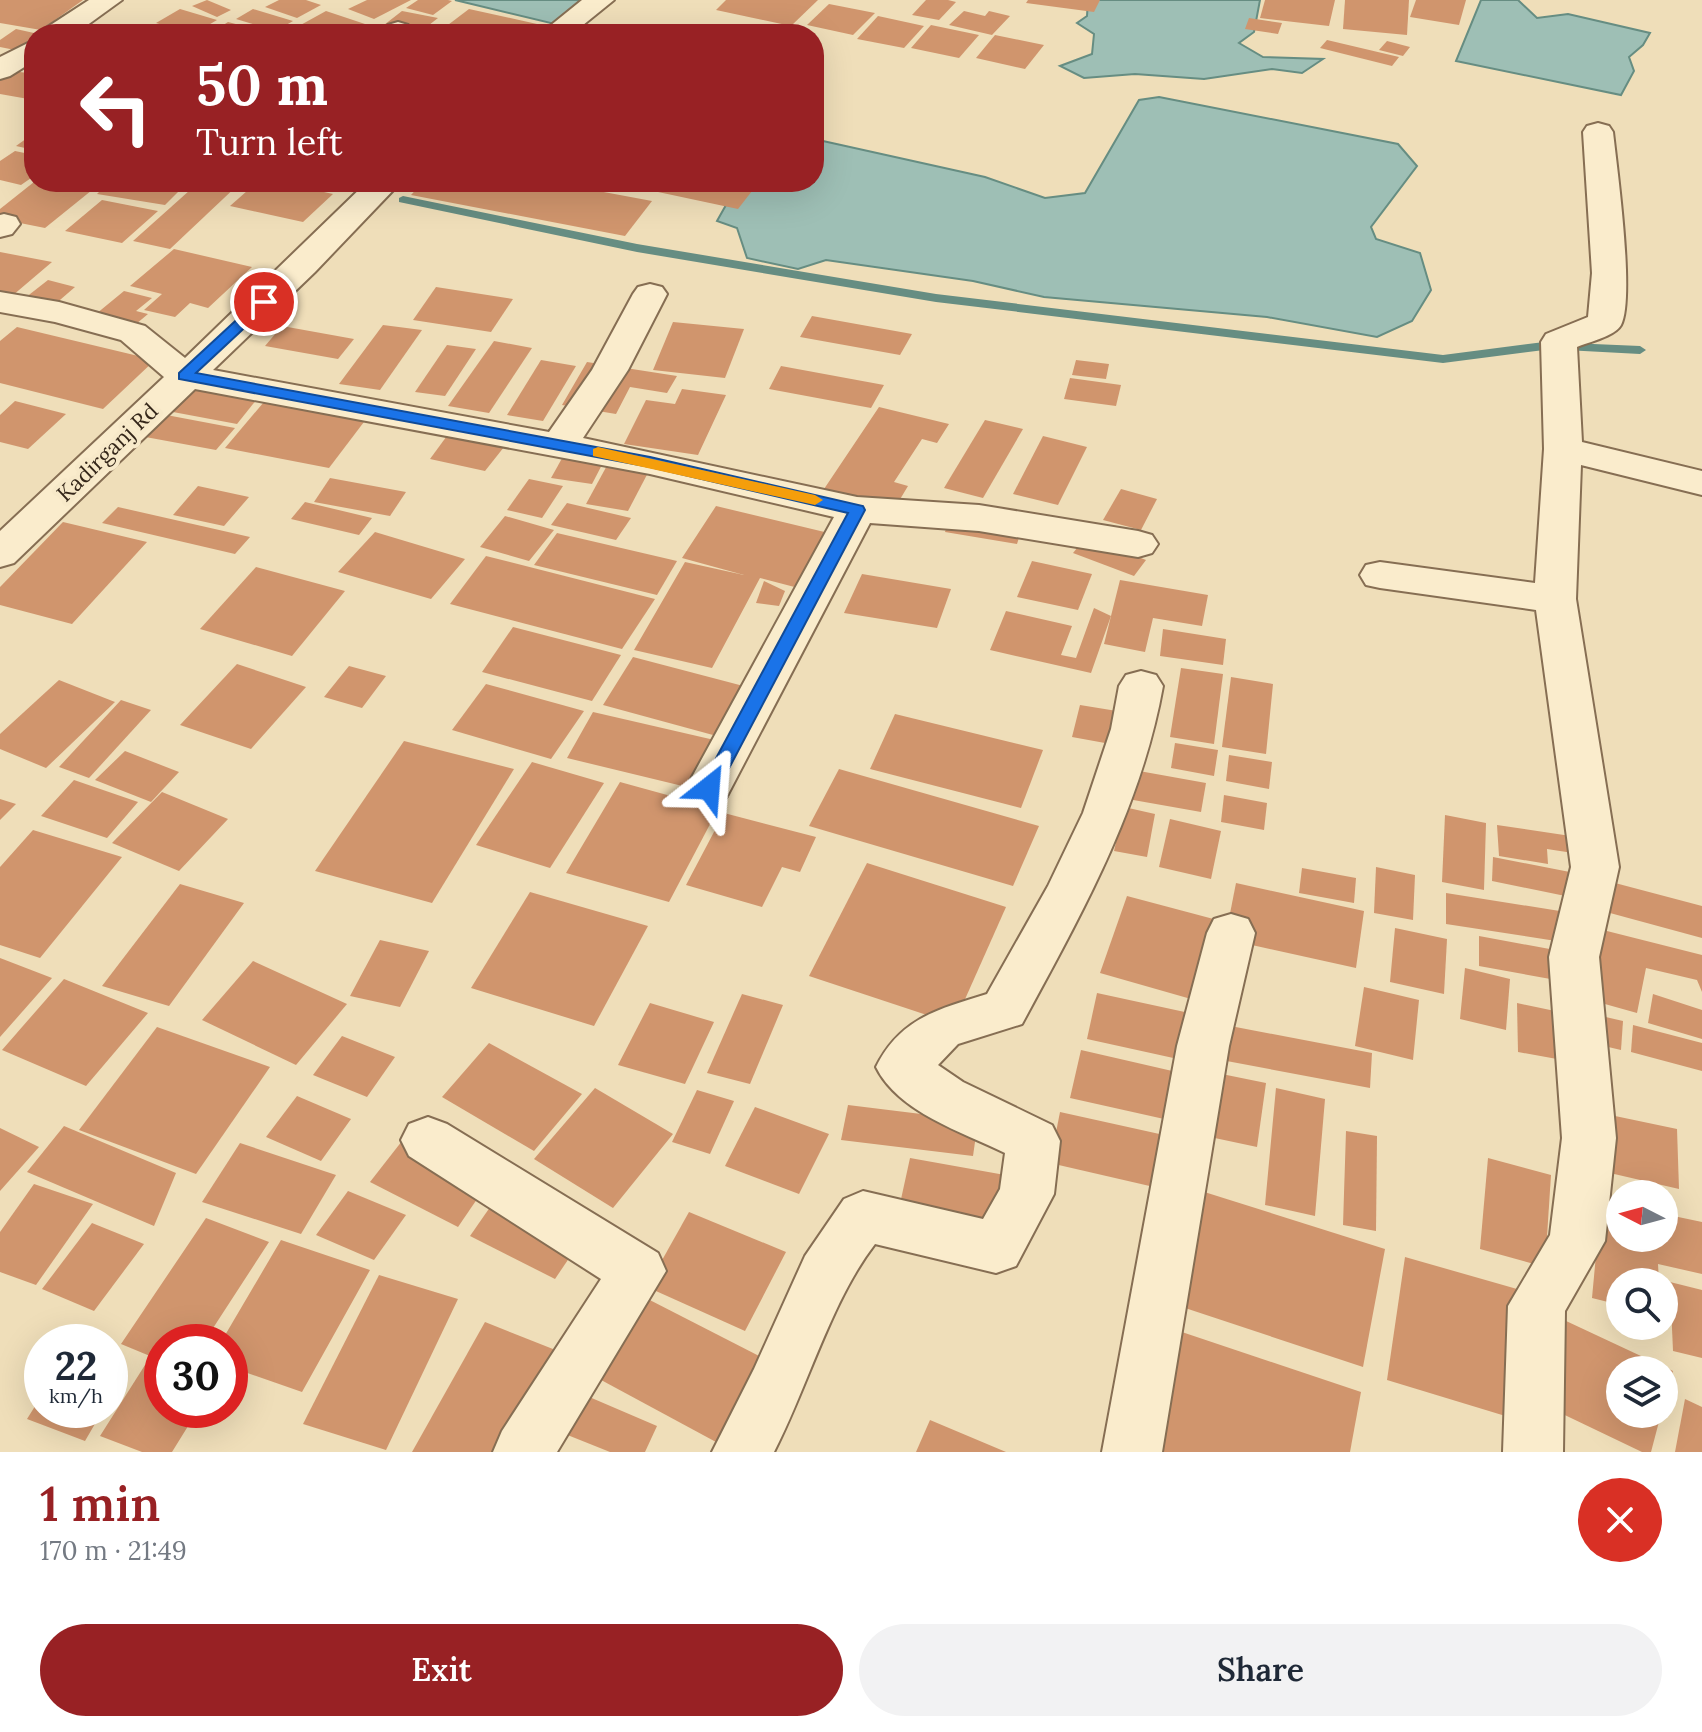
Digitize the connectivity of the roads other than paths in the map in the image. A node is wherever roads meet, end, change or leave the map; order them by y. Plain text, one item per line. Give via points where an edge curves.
1 (108, 0) edge
2 (600, 0) edge
3 (71, 24) edge
4 (568, 24) edge
5 (24, 55) edge
6 (0, 70) edge
7 (1598, 132) dead end
8 (375, 192) edge
9 (650, 294) dead end
10 (0, 302) edge
11 (185, 376) junction
12 (559, 445) junction
13 (1563, 449) junction
14 (1702, 483) edge
15 (857, 510) junction
16 (1138, 544) dead end
17 (0, 554) edge
18 (1380, 575) dead end
19 (1555, 599) junction
20 (1141, 686) dead end
21 (709, 788) dead end
22 (1231, 933) dead end
23 (428, 1140) dead end
24 (523, 1452) edge
25 (742, 1452) edge
26 (1132, 1452) edge
27 (1533, 1452) edge

1 - 3 street
2 - 4 street
5 - 6 street
7 - 13 street via 1609,273 1605,322 1559,342
8 - 11 street, Kadirganj Rd
9 - 12 street via 610,370
10 - 11 street via 133,333
11 - 12 street
11 - 17 street, Kadirganj Rd
12 - 15 street
13 - 14 street
13 - 19 street
15 - 16 street via 979,518
15 - 21 street
18 - 19 street
19 - 27 street via 1595,867 1574,957 1589,1138 1577,1241 1537,1306
20 - 25 street via 1136,726 1101,822 1004,1009 941,1029 902,1067 944,1098 1033,1141 1027,1194 996,1248 863,1216 840,1242
22 - 26 street via 1203,1046
23 - 24 street via 638,1271

